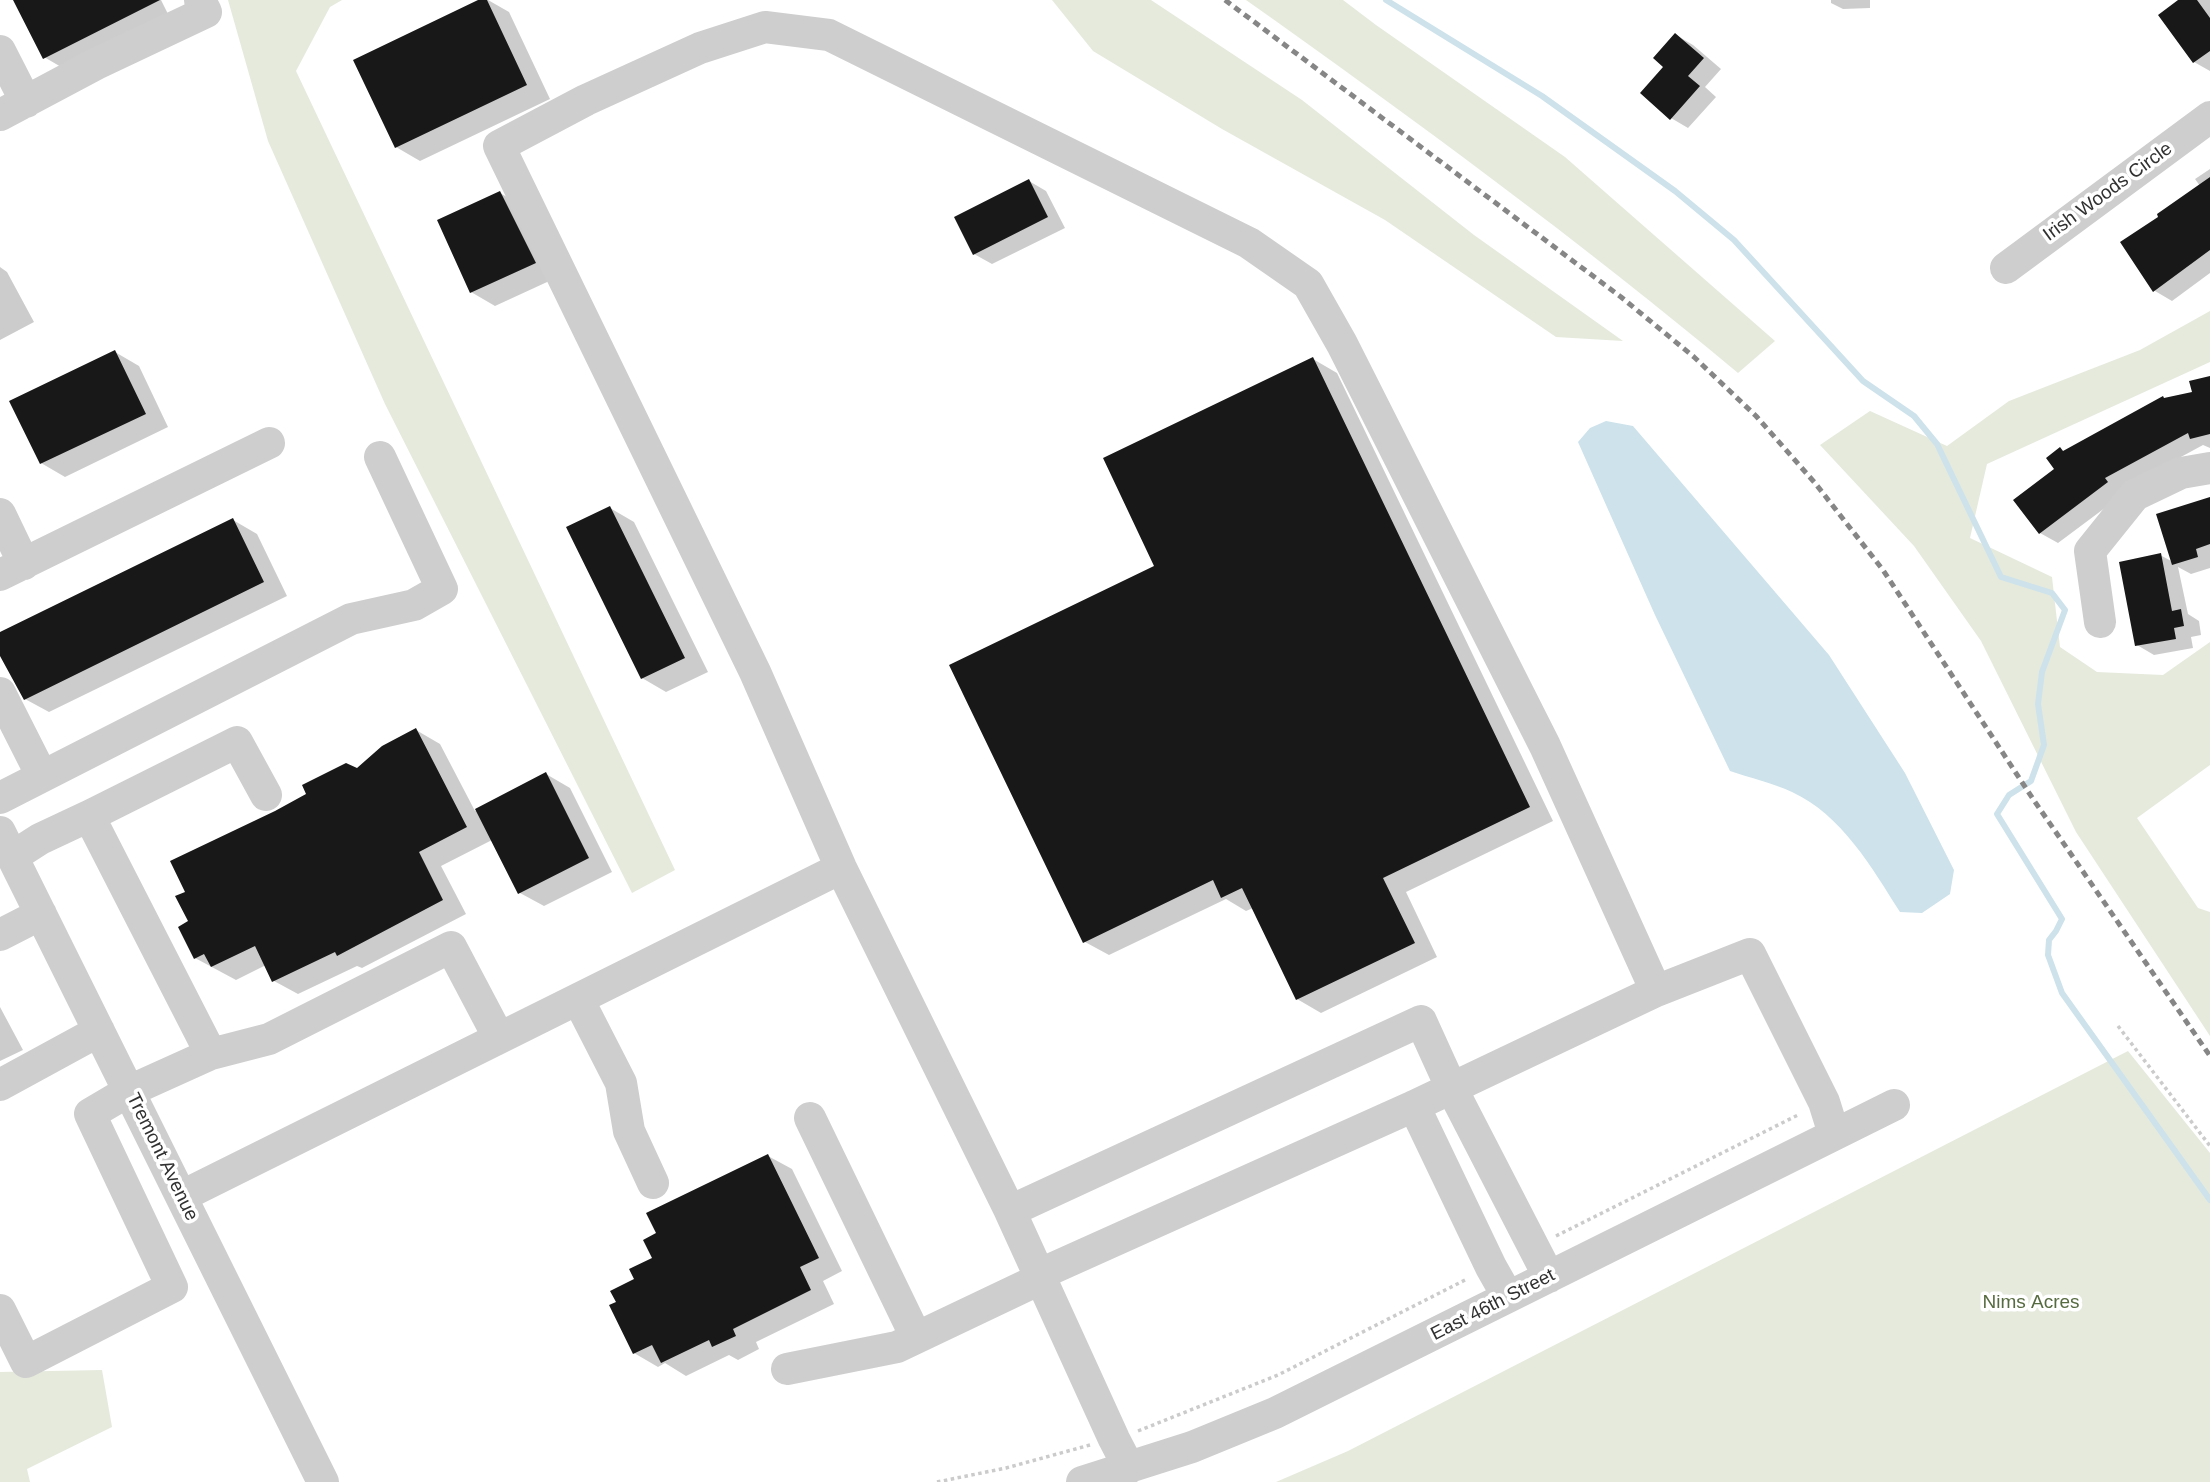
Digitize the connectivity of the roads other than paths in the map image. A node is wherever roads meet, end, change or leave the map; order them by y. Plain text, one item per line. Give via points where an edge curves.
1 (200, 0) edge
2 (0, 51) edge
3 (13, 108) edge
4 (2210, 117) edge
5 (2006, 268) dead end
6 (268, 443) dead end
7 (380, 457) dead end
8 (2210, 468) edge
9 (0, 514) edge
10 (12, 569) edge
11 (2100, 622) dead end
12 (0, 693) edge
13 (42, 776) junction
14 (266, 795) dead end
15 (0, 798) edge
16 (89, 816) junction
17 (6, 845) edge
18 (841, 869) junction
19 (41, 914) junction
20 (0, 935) edge
21 (1656, 992) junction
22 (578, 999) junction
23 (99, 1031) junction
24 (499, 1038) junction
25 (211, 1054) junction
26 (0, 1084) edge
27 (1451, 1087) junction
28 (129, 1091) junction
29 (1894, 1105) dead end
30 (1414, 1106) junction
31 (810, 1118) dead end
32 (1834, 1134) junction
33 (653, 1183) dead end
34 (182, 1196) junction
35 (1010, 1211) junction
36 (1041, 1276) junction
37 (1549, 1277) junction
38 (1508, 1297) junction
39 (0, 1310) edge
40 (916, 1337) junction
41 (787, 1369) dead end
42 (1129, 1468) junction
43 (323, 1482) edge
44 (1082, 1482) edge

1 - 3 street via 206,12
2 - 3 street
4 - 5 street, Irish Woods Circle
6 - 10 street
7 - 13 street via 442,589 414,605 351,619
8 - 11 street via 2181,473 2135,495 2090,551
9 - 10 street
12 - 13 street
13 - 15 street
14 - 16 street via 237,742
16 - 17 street via 40,839
16 - 25 street
17 - 19 street, Tremont Avenue
18 - 21 street via 755,672 499,146 700,48 765,27 829,35 1249,243 1308,284 1545,746
18 - 22 street
18 - 35 street
19 - 20 street
19 - 23 street, Tremont Avenue
21 - 27 street
21 - 32 street via 1750,954 1824,1102
22 - 24 street
22 - 33 street via 621,1083 629,1131
23 - 26 street
23 - 28 street, Tremont Avenue
24 - 25 street via 451,947 269,1039
24 - 34 street
25 - 28 street
27 - 30 street
27 - 35 street via 1421,1021
27 - 37 street
28 - 34 street, Tremont Avenue
28 - 39 street via 90,1114 172,1287 26,1362
29 - 32 street, East 46th Street
30 - 36 street
30 - 38 street
31 - 40 street
32 - 37 street, East 46th Street
34 - 43 street, Tremont Avenue
35 - 36 street
36 - 40 street
36 - 42 street
37 - 38 street, East 46th Street
38 - 42 street, East 46th Street via 1275,1412
40 - 41 street via 897,1347
42 - 44 street, East 46th Street

